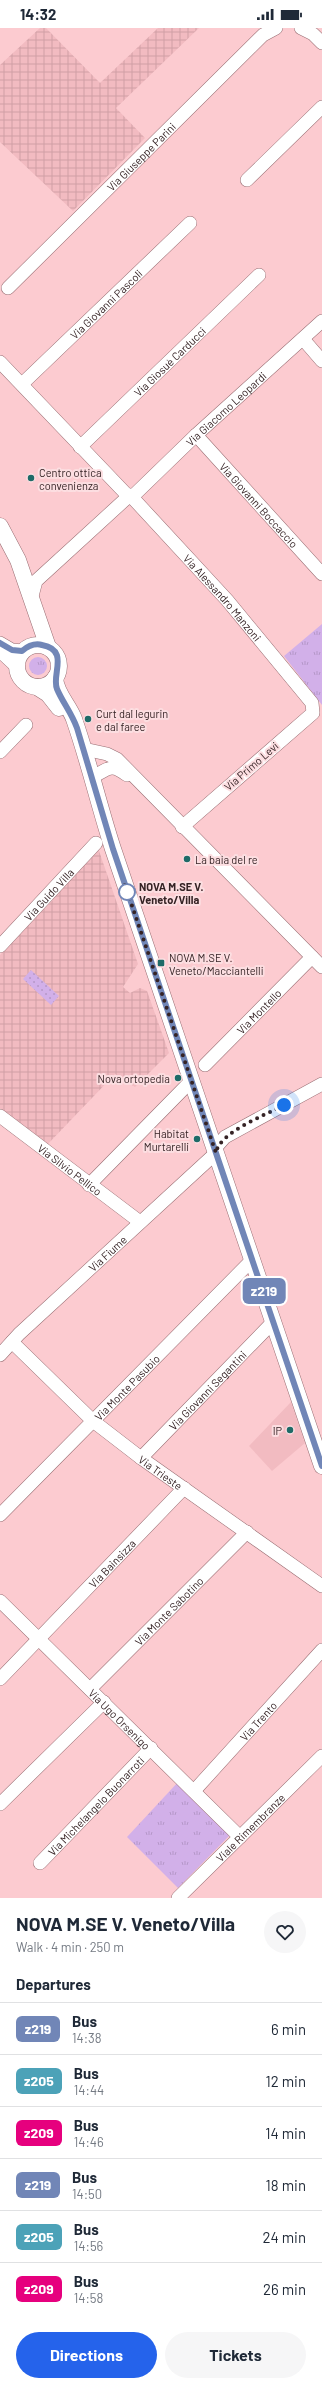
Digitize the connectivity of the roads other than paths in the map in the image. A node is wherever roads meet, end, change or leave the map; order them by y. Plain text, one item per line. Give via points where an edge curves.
1 (276, 28) edge
2 (301, 28) edge
3 (322, 43) edge
4 (322, 107) edge
5 (247, 180) dead end
6 (190, 223) dead end
7 (259, 275) dead end
8 (8, 288) dead end
9 (322, 321) edge
10 (303, 339) junction
11 (322, 361) edge
12 (0, 362) edge
13 (22, 384) junction
14 (196, 435) junction
15 (80, 447) junction
16 (130, 496) junction
17 (1, 528) edge
18 (322, 574) edge
19 (32, 596) junction
20 (0, 643) edge
21 (48, 647) junction
22 (26, 648) junction
23 (0, 651) edge
24 (17, 667) junction
25 (55, 678) junction
26 (37, 687) junction
27 (312, 703) joint
28 (26, 725) dead end
29 (84, 749) junction
30 (0, 752) edge
31 (93, 776) junction
32 (140, 784) junction
33 (182, 827) junction
34 (103, 842) junction
35 (0, 946) edge
36 (312, 957) junction
37 (322, 967) edge
38 (205, 1065) dead end
39 (192, 1080) junction
40 (322, 1084) edge
41 (0, 1116) edge
42 (216, 1153) junction
43 (88, 1185) junction
44 (140, 1222) junction
45 (253, 1259) junction
46 (274, 1321) junction
47 (12, 1342) junction
48 (0, 1355) edge
49 (93, 1421) junction
50 (321, 1457) edge
51 (141, 1458) junction
52 (184, 1488) junction
53 (0, 1515) edge
54 (247, 1532) junction
55 (322, 1586) edge
56 (0, 1601) edge
57 (41, 1639) junction
58 (322, 1650) edge
59 (0, 1680) edge
60 (90, 1689) junction
61 (104, 1702) junction
62 (151, 1748) junction
63 (322, 1756) edge
64 (194, 1791) junction
65 (0, 1804) edge
66 (240, 1837) junction
67 (40, 1864) dead end
68 (178, 1898) edge

1 - 8 street, Via Giuseppe Parini via 263,35
2 - 3 street via 313,34
4 - 5 street
6 - 13 street, Via Giovanni Pascoli
7 - 15 street, Via Giosuè Carducci
9 - 10 street, Via Giacomo Leopardi
10 - 11 street
10 - 14 street, Via Giacomo Leopardi
12 - 13 street, Via Alessandro Manzoni
13 - 15 street, Via Alessandro Manzoni
14 - 16 street, Via Giacomo Leopardi
14 - 18 street, Via Giovanni Boccaccio
15 - 16 street, Via Alessandro Manzoni
16 - 19 street, Via Giacomo Leopardi via 36,581
16 - 27 street, Via Alessandro Manzoni via 227,600
17 - 19 main road via 18,560
17 - 22 main road via 33,630
19 - 21 main road
20 - 22 street via 12,650
21 - 22 main road
21 - 25 main road via 57,657 58,671
22 - 24 main road
23 - 24 street
24 - 26 main road via 25,682
25 - 26 main road via 50,683
25 - 29 main road via 57,689 70,710
26 - 34 main road via 48,694 64,719 88,788
27 - 33 street, Via Primo Levi via 313,713
28 - 30 street
29 - 31 main road
29 - 32 street via 117,759
31 - 32 street via 114,767
31 - 34 main road
32 - 33 street
33 - 36 street
34 - 35 street, Via Guido Villa
34 - 39 main road
36 - 37 street
36 - 38 street, Via Montello
39 - 42 main road
39 - 43 street
40 - 42 street, Via Fiume via 228,1135 219,1142
41 - 43 street, Via Silvio Pellico
42 - 44 street, Via Fiume
42 - 45 main road
43 - 44 street, Via Silvio Pellico
44 - 47 street, Via Fiume
45 - 46 main road
45 - 49 street, Via Monte Pasubio
46 - 50 main road
46 - 51 street, Via Giovanni Segantini
47 - 48 street, Via Fiume
47 - 49 street, Via Trieste
49 - 51 street, Via Trieste
49 - 53 street, Via Monte Pasubio
51 - 52 street, Via Trieste
52 - 54 street, Via Trieste
52 - 57 street, Via Bainsizza
54 - 55 street, Via Trieste
54 - 60 street, Via Monte Sabotino
56 - 57 street, Via Ugo Orsenigo
57 - 59 street, Via Bainsizza
57 - 60 street, Via Ugo Orsenigo
58 - 64 street, Via Trento
60 - 61 street, Via Ugo Orsenigo
61 - 62 street, Via Ugo Orsenigo
61 - 65 street
62 - 64 street, Via Ugo Orsenigo
62 - 67 street, Via Michelangelo Buonarroti
63 - 66 street, Viale Rimembranze
64 - 66 street, Via Ugo Orsenigo
66 - 68 street, Viale Rimembranze

